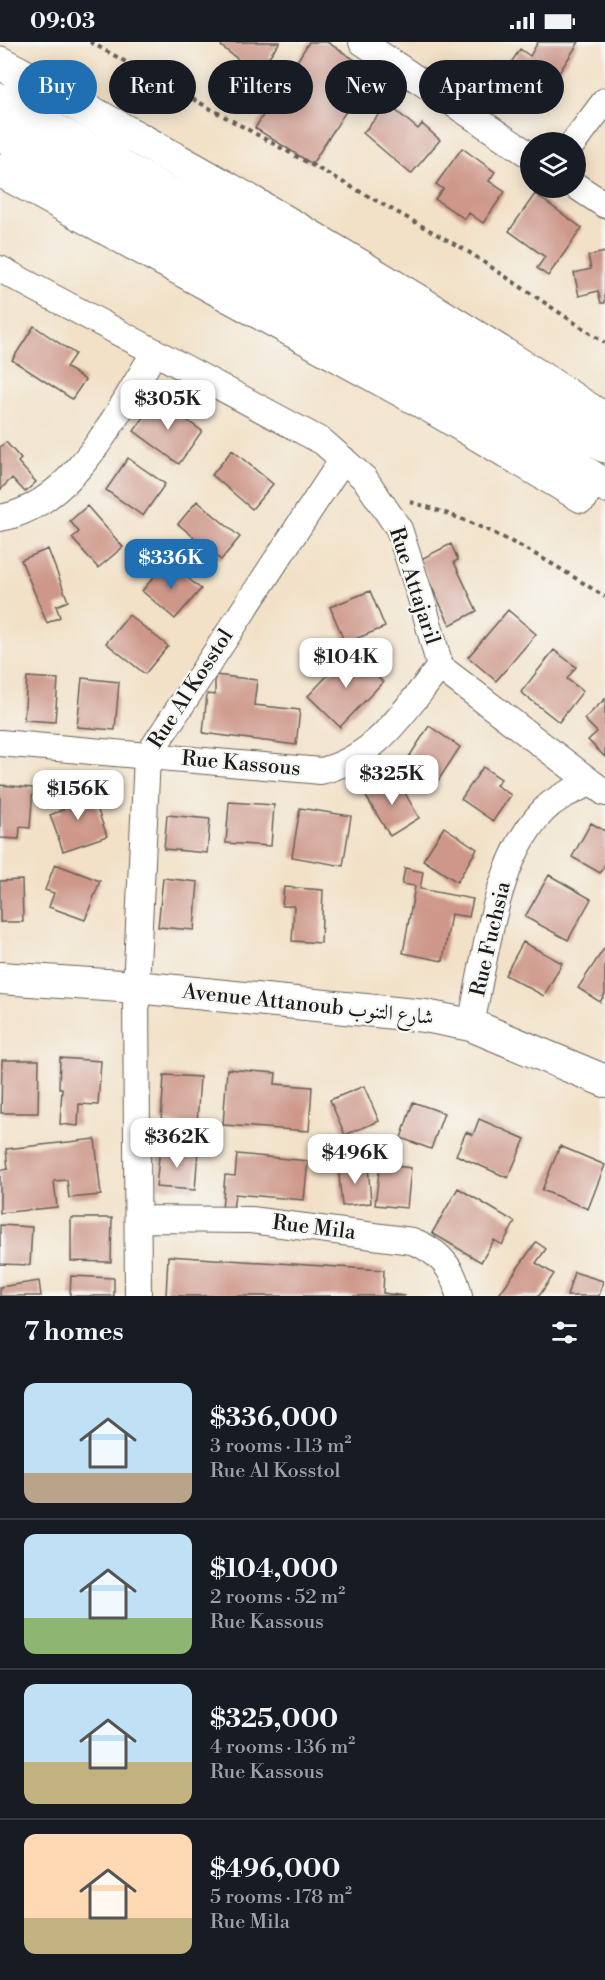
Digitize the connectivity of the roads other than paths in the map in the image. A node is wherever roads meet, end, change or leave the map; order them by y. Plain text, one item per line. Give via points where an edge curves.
1 (362, 42) edge
2 (0, 63) edge
3 (0, 100) edge
4 (605, 101) edge
5 (582, 132) edge
6 (0, 134) edge
7 (520, 149) edge
8 (0, 170) edge
9 (586, 193) edge
10 (605, 205) edge
11 (0, 269) edge
12 (155, 352) junction
13 (605, 420) edge
14 (605, 446) edge
15 (343, 459) junction
16 (605, 486) edge
17 (605, 508) edge
18 (0, 518) edge
19 (440, 667) junction
20 (0, 743) edge
21 (147, 757) junction
22 (597, 788) edge
23 (0, 978) edge
24 (136, 987) junction
25 (471, 1025) junction
26 (605, 1081) edge
27 (139, 1219) junction
28 (138, 1296) edge
29 (459, 1296) edge

1 - 7 street
2 - 13 highway via 343,255 475,334
3 - 14 highway via 327,281
4 - 5 street
6 - 16 highway via 312,307 513,426
8 - 17 highway via 432,407
9 - 10 street
11 - 12 street, Rue Attajaril
12 - 15 street, Rue Attajaril via 323,442
12 - 18 street via 86,460 60,489 38,504
15 - 19 street, Rue Attajaril via 365,479 399,529
15 - 21 street, Rue Al Kosstol
19 - 21 street, Rue Kassous via 387,732 364,754 344,765 321,771
19 - 22 street, Rue Attajaril
20 - 21 street, Rue Kassous
21 - 24 street, Rue Al Kosstol
22 - 25 street, Rue Fuchsia via 557,799 530,825 501,883
23 - 24 street, Avenue Attanoub شارع التنوب
24 - 25 street, Avenue Attanoub شارع التنوب via 425,1016
24 - 27 street, Rue Al Kosstol
25 - 26 street, Avenue Attanoub شارع التنوب
27 - 28 street, Rue Al Kosstol
27 - 29 street, Rue Mila via 251,1220 412,1241 429,1247 444,1260

